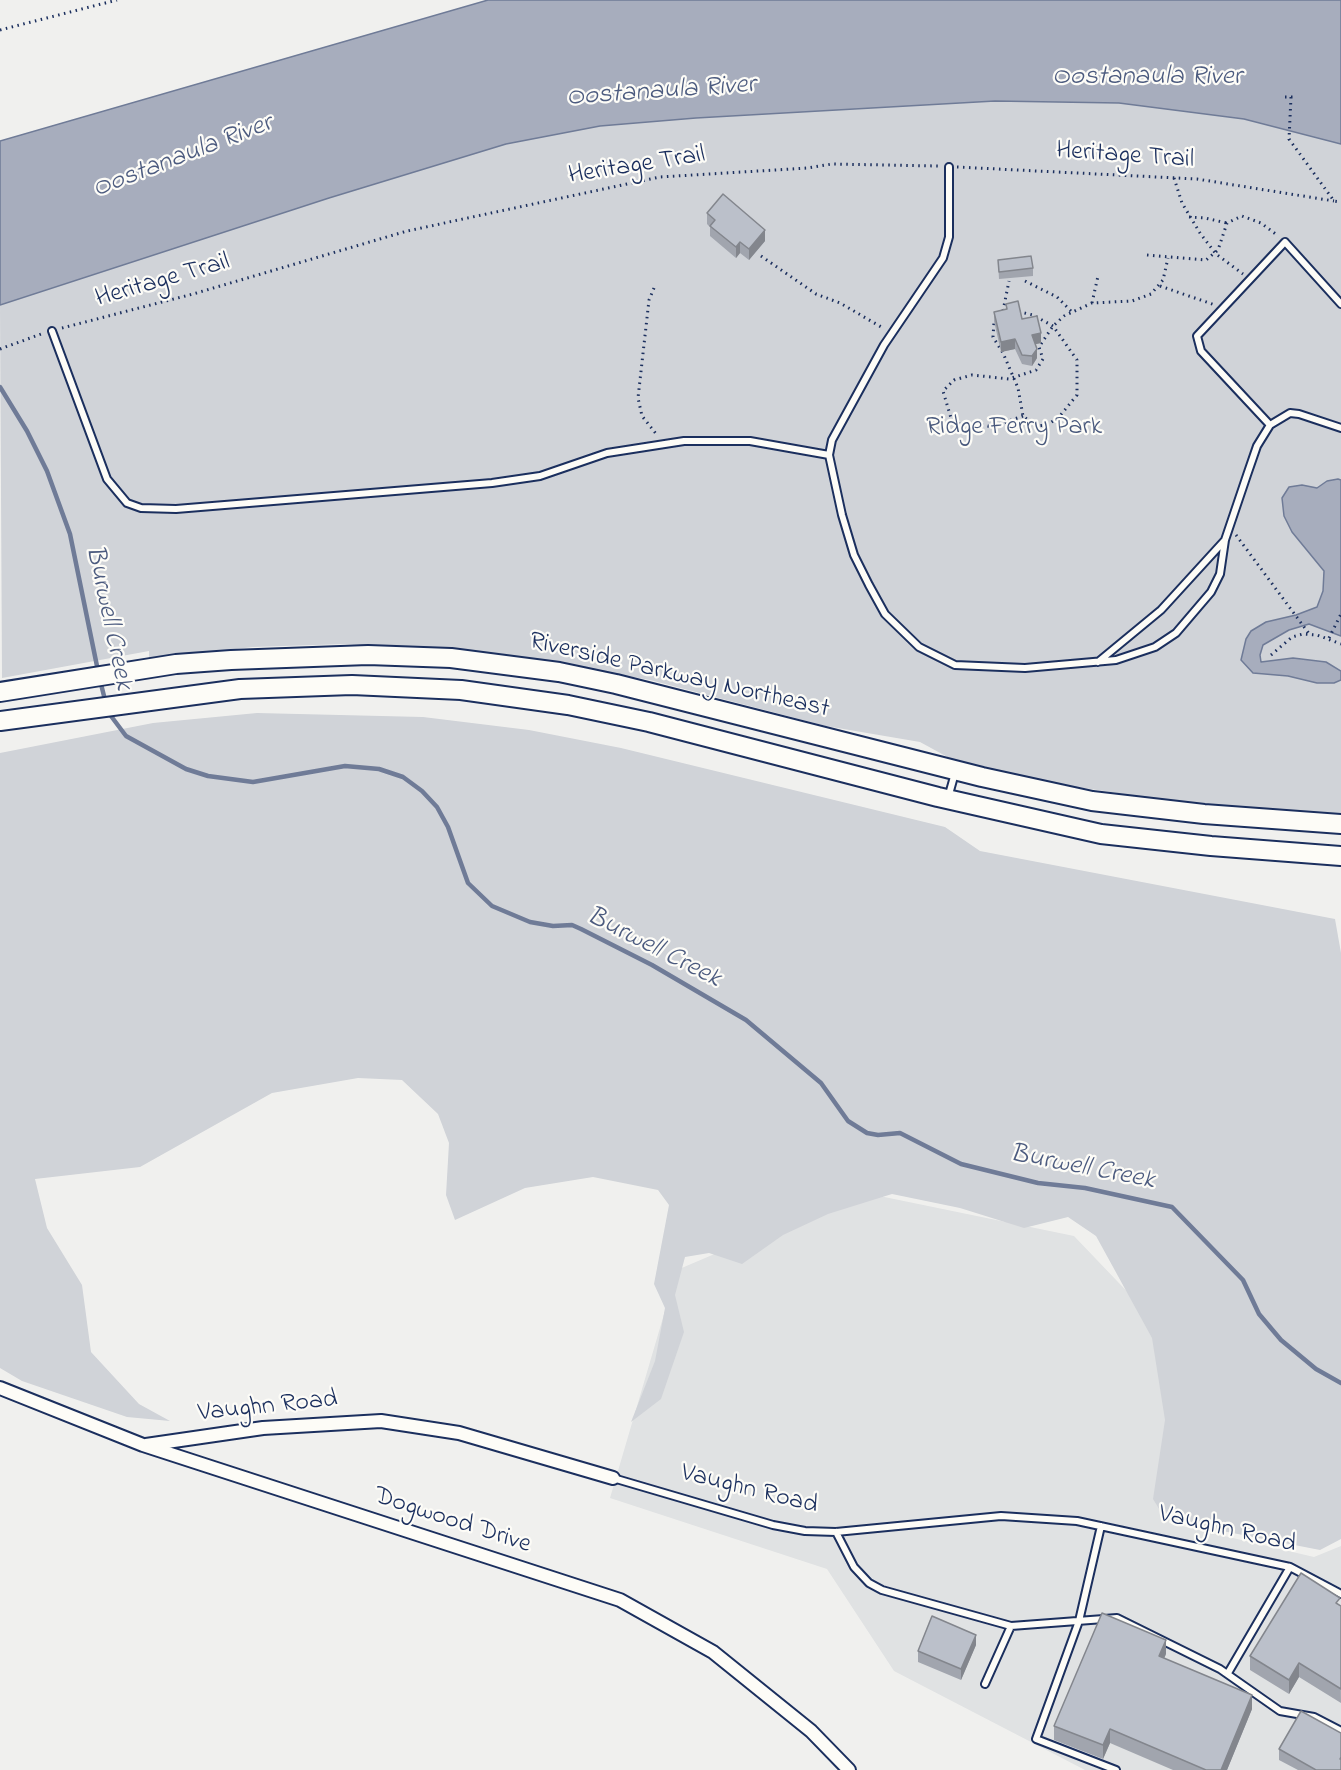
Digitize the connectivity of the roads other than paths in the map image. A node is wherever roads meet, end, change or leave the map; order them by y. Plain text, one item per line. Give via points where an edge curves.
1 (949, 167) road end
2 (1341, 304) edge
3 (52, 331) road end
4 (1270, 425) junction
5 (1341, 428) edge
6 (828, 455) junction
7 (1225, 540) junction
8 (1098, 663) junction
9 (2, 691) edge
10 (5, 721) edge
11 (956, 770) junction
12 (947, 799) junction
13 (1341, 824) edge
14 (1341, 856) edge
15 (0, 1388) edge
16 (143, 1445) junction
17 (613, 1478) joint
18 (1101, 1526) junction
19 (836, 1532) junction
20 (1290, 1567) junction
21 (1341, 1594) edge
22 (1079, 1621) junction
23 (1011, 1626) junction
24 (1228, 1674) junction
25 (985, 1684) dead end
26 (1341, 1731) edge
27 (849, 1770) edge
28 (1116, 1770) edge

1 - 6 lane via 949,237 943,258 892,333 832,440
2 - 4 lane via 1285,242 1197,336 1201,351
3 - 6 lane via 107,479 127,503 141,508 187,508 492,483 540,476 607,453 714,439 750,441
4 - 5 lane via 1290,413
4 - 7 lane via 1257,446
6 - 8 lane via 855,555 885,614 909,639 956,665 1025,668
7 - 8 lane via 1161,610
7 - 8 lane via 1220,574 1211,592 1176,633 1155,647
9 - 11 main road, Riverside Parkway Northeast via 153,668 287,656 451,658 559,672 656,693
10 - 12 main road, Riverside Parkway Northeast via 240,689 352,685 461,690 649,722
11 - 12 lane
11 - 13 main road, Riverside Parkway Northeast via 1103,803
12 - 14 main road, Riverside Parkway Northeast via 1101,834
15 - 16 street, Dogwood Drive
16 - 17 street, Vaughn Road via 263,1428 381,1421 459,1433
16 - 27 street, Dogwood Drive via 620,1600 713,1652 811,1731
17 - 19 lane, Vaughn Road via 783,1528
18 - 19 lane, Vaughn Road via 1040,1516 1001,1516
18 - 20 lane, Vaughn Road
18 - 22 lane
19 - 23 lane via 849,1560 875,1586 939,1608
20 - 21 lane, Vaughn Road
20 - 24 lane
22 - 23 lane
22 - 24 lane via 1118,1618
22 - 28 lane via 1036,1739
23 - 25 lane
24 - 26 lane via 1280,1711 1314,1717

